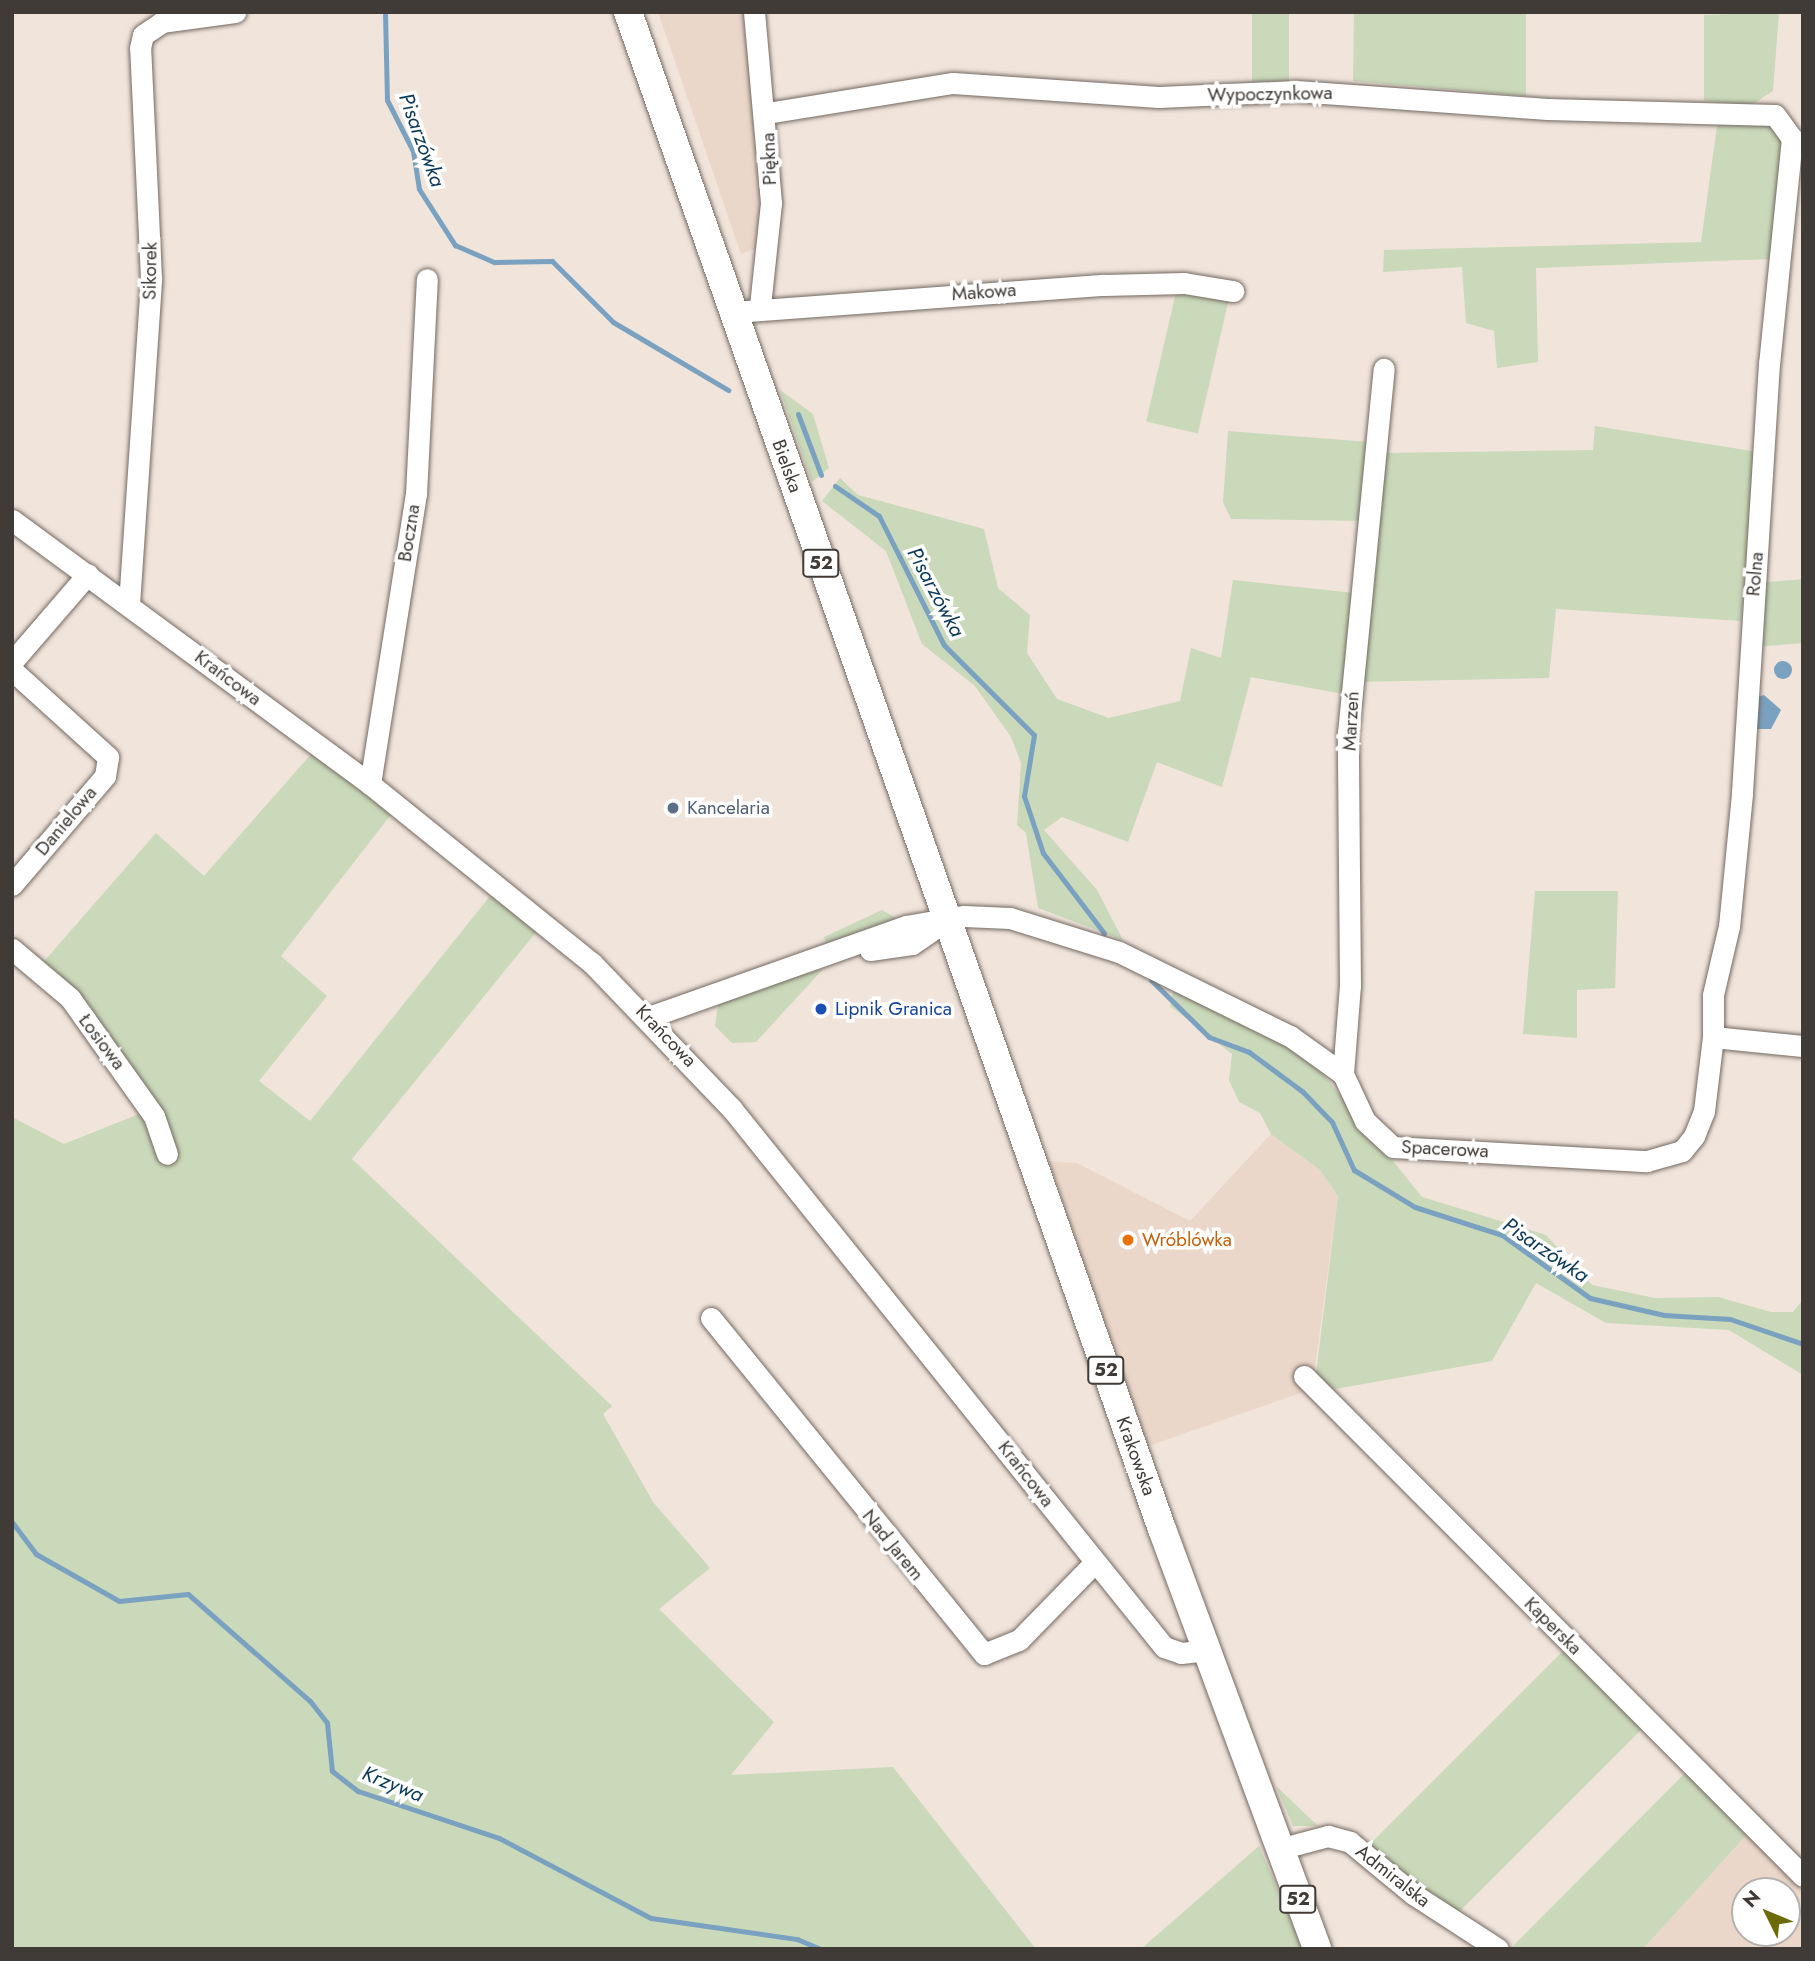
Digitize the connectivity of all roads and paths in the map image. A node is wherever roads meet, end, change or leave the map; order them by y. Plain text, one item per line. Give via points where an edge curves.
1 (235, 12) edge
2 (628, 12) edge
3 (754, 12) edge
4 (767, 113) junction
5 (1775, 115) joint
6 (427, 279) dead end
7 (1233, 290) dead end
8 (747, 309) junction
9 (1384, 369) dead end
10 (12, 520) edge
11 (88, 574) junction
12 (129, 604) junction
13 (12, 662) edge
14 (12, 670) edge
15 (370, 784) junction
16 (12, 885) edge
17 (947, 920) junction
18 (12, 949) edge
19 (649, 1017) junction
20 (1713, 1037) junction
21 (1803, 1046) edge
22 (1343, 1074) junction
23 (167, 1154) dead end
24 (711, 1318) dead end
25 (1304, 1377) dead end
26 (1095, 1562) junction
27 (1209, 1650) junction
28 (1279, 1849) junction
29 (1803, 1876) edge
30 (1317, 1949) edge
31 (1498, 1949) edge

1 - 12 street, Sikorek via 162,22 143,35 140,47 151,278
2 - 8 main road, Bielska / 52
3 - 4 street, Piękna
4 - 5 street, Wypoczynkowa via 953,83 1159,97 1296,91 1547,109
4 - 8 street, Piękna via 771,203
5 - 20 street, Rolna via 1792,138 1769,363 1741,804 1729,926 1713,995
6 - 15 street, Boczna via 415,494
7 - 8 street, Makowa via 1184,283 1104,285
8 - 17 main road, Bielska / 52
9 - 22 street, Marzeń via 1348,733 1350,986
10 - 11 street, Krańcowa
11 - 12 street, Krańcowa
11 - 13 street
12 - 15 street, Krańcowa
14 - 16 street, Danielowa via 108,757 105,776
15 - 19 street, Krańcowa via 525,904
17 - 19 street, Spacerowa via 906,926 841,954
17 - 22 street, Spacerowa via 1010,918 1119,952 1290,1036
17 - 27 main road, Krakowska / 52
18 - 23 street, Łosiowa via 69,998 154,1116
19 - 26 street, Krańcowa via 824,1221
20 - 21 street
20 - 22 street, Spacerowa via 1704,1111 1694,1136 1682,1151 1647,1161 1392,1147 1365,1121
24 - 26 street, Nad Jarem via 984,1654 1019,1640
25 - 29 street, Kaperska
26 - 27 street, Krańcowa via 1164,1647 1181,1653
27 - 28 main road, Krakowska / 52
28 - 30 main road, Krakowska / 52
28 - 31 street, Admiralska via 1328,1836 1350,1842 1413,1894

